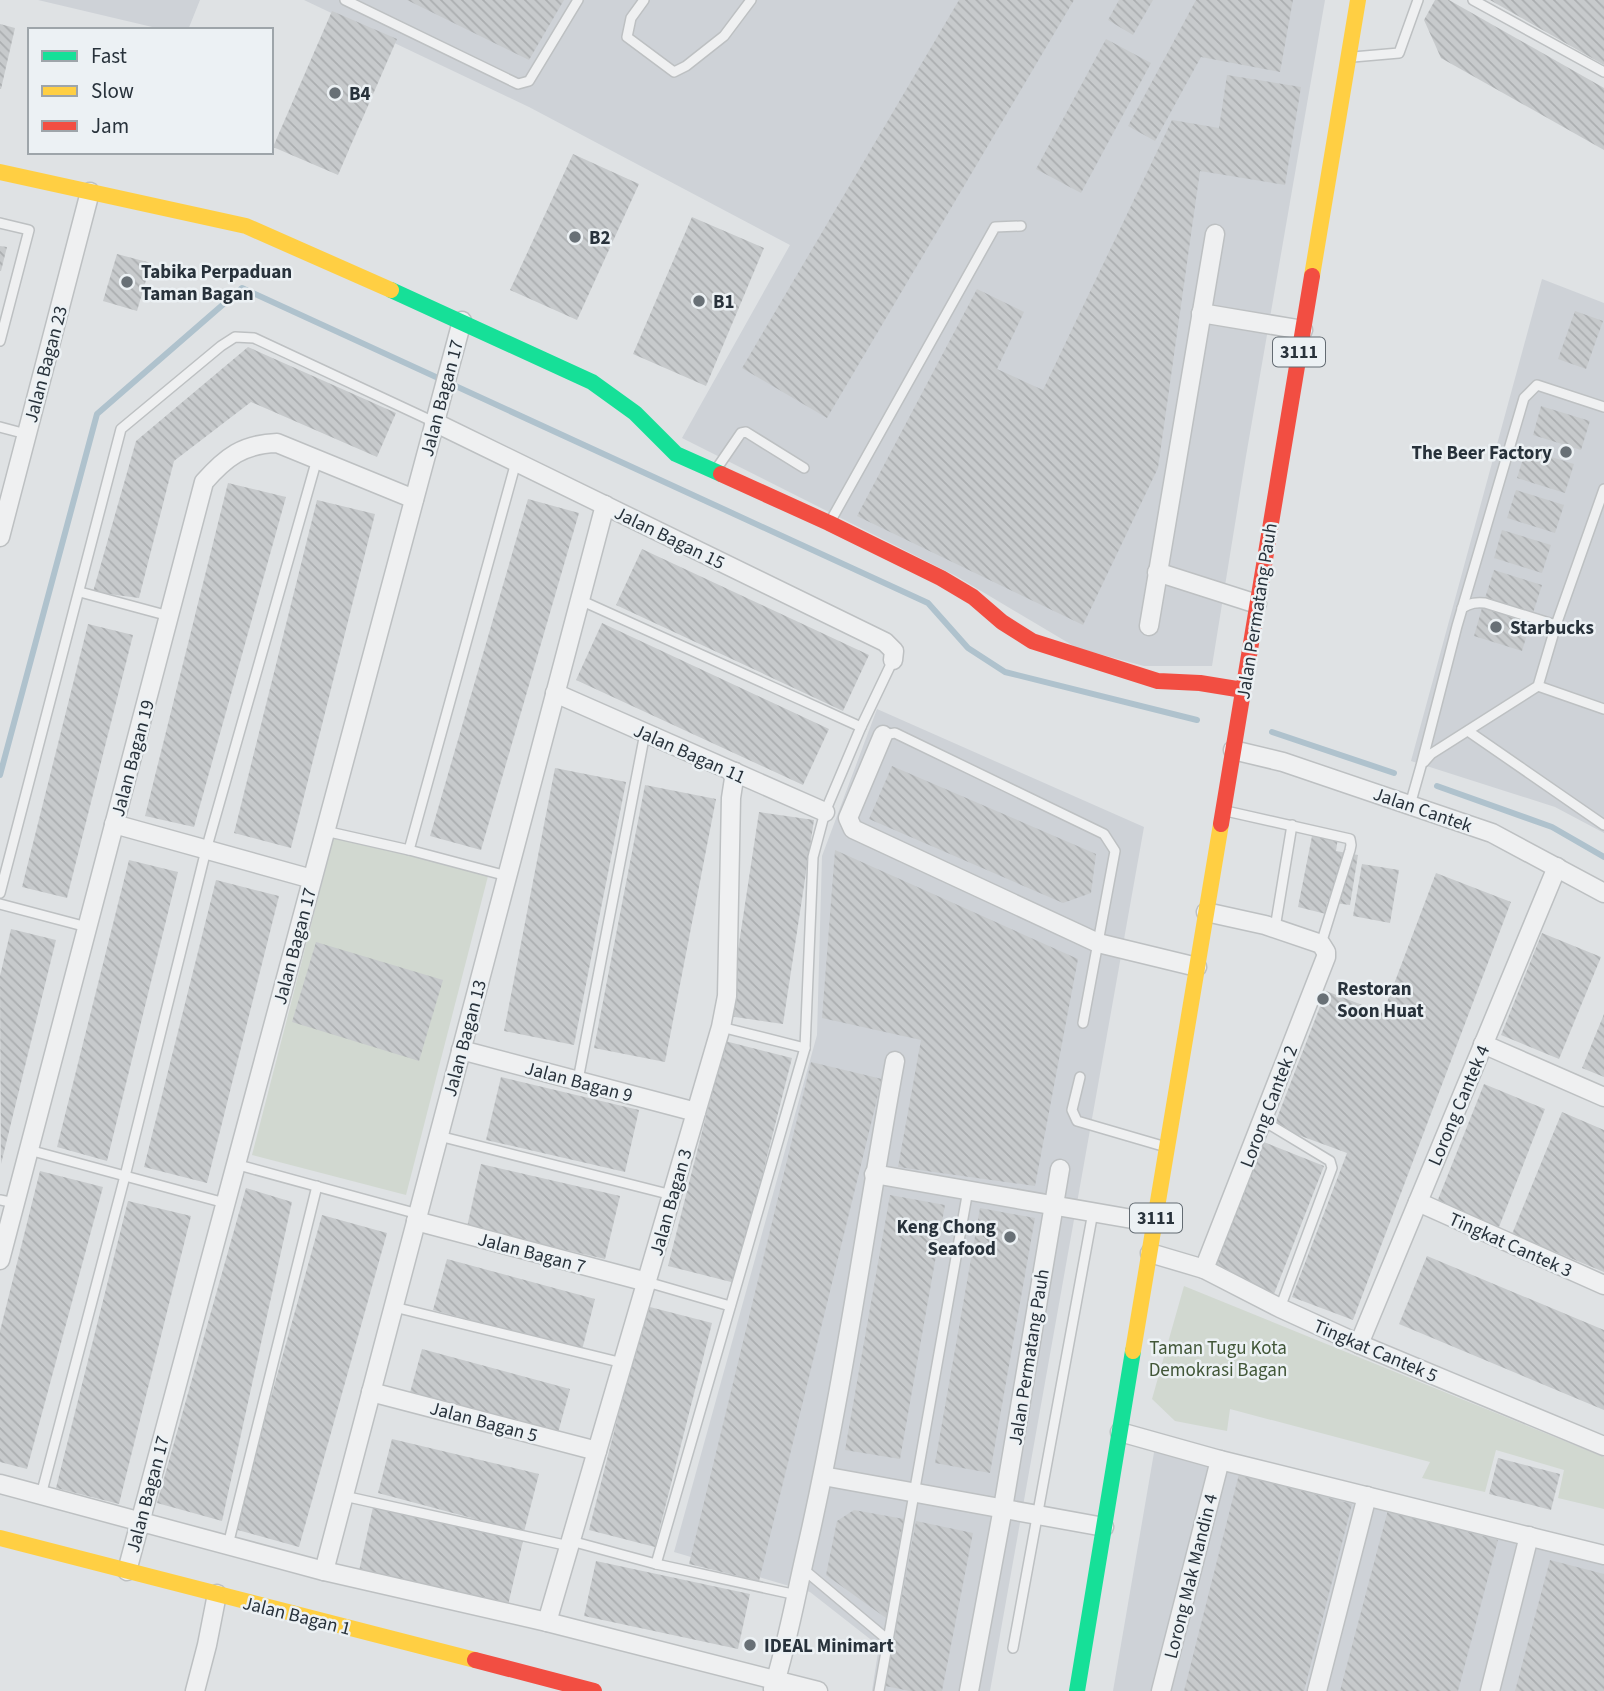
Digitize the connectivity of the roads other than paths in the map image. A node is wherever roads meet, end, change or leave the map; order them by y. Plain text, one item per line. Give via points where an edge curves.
1 (345, 0) edge
2 (578, 0) edge
3 (644, 0) edge
4 (751, 0) edge
5 (1358, 0) edge
6 (1418, 0) edge
7 (1473, 0) edge
8 (1348, 57) junction
9 (1604, 72) edge
10 (0, 172) edge
11 (90, 191) junction
12 (0, 223) edge
13 (1021, 226) dead end
14 (1215, 234) dead end
15 (1201, 313) junction
16 (462, 321) junction
17 (1303, 330) junction
18 (0, 341) edge
19 (1604, 407) edge
20 (435, 422) junction
21 (0, 427) edge
22 (26, 434) junction
23 (317, 459) junction
24 (516, 462) junction
25 (804, 468) dead end
26 (715, 472) junction
27 (1604, 489) edge
28 (414, 499) junction
29 (605, 505) junction
30 (829, 523) junction
31 (0, 537) edge
32 (1157, 572) junction
33 (80, 592) junction
34 (580, 600) junction
35 (1257, 604) junction
36 (1462, 608) junction
37 (169, 616) junction
38 (1556, 625) junction
39 (1149, 626) dead end
40 (893, 660) joint
41 (1538, 686) junction
42 (555, 694) junction
43 (1242, 697) junction
44 (1604, 709) edge
45 (861, 727) junction
46 (1468, 731) junction
47 (645, 733) junction
48 (883, 735) joint
49 (1233, 748) junction
50 (1421, 766) junction
51 (735, 772) junction
52 (1412, 797) junction
53 (1223, 810) junction
54 (825, 812) junction
55 (114, 824) junction
56 (1292, 825) junction
57 (1604, 825) edge
58 (325, 831) junction
59 (206, 850) junction
60 (409, 850) junction
61 (1557, 867) junction
62 (507, 876) junction
63 (312, 879) junction
64 (0, 893) edge
65 (1604, 893) edge
66 (0, 904) edge
67 (1206, 912) junction
68 (87, 927) junction
69 (1275, 928) junction
70 (1098, 943) junction
71 (1321, 944) junction
72 (1197, 967) junction
73 (1083, 1023) dead end
74 (721, 1027) junction
75 (1483, 1044) junction
76 (805, 1048) junction
77 (461, 1050) junction
78 (895, 1061) dead end
79 (1080, 1077) dead end
80 (578, 1080) junction
81 (1604, 1097) edge
82 (696, 1112) junction
83 (1262, 1120) junction
84 (439, 1136) junction
85 (1167, 1147) junction
86 (29, 1150) junction
87 (235, 1164) junction
88 (1060, 1169) dead end
89 (874, 1174) junction
90 (125, 1176) junction
91 (317, 1186) junction
92 (968, 1190) junction
93 (672, 1195) junction
94 (7, 1201) edge
95 (1418, 1202) junction
96 (225, 1203) junction
97 (1053, 1205) junction
98 (1093, 1212) junction
99 (417, 1218) junction
100 (1155, 1223) junction
101 (1150, 1252) junction
102 (0, 1260) edge
103 (1204, 1269) junction
104 (647, 1282) junction
105 (1604, 1285) edge
106 (730, 1306) junction
107 (394, 1307) junction
108 (1280, 1308) junction
109 (1359, 1344) junction
110 (623, 1363) junction
111 (371, 1392) junction
112 (1120, 1432) junction
113 (1604, 1446) edge
114 (597, 1451) junction
115 (1220, 1460) junction
116 (823, 1476) junction
117 (0, 1484) edge
118 (915, 1493) junction
119 (41, 1495) junction
120 (344, 1496) junction
121 (1367, 1496) junction
122 (1003, 1508) junction
123 (1037, 1515) junction
124 (140, 1522) junction
125 (1104, 1527) junction
126 (1529, 1536) junction
127 (0, 1538) edge
128 (570, 1543) junction
129 (228, 1545) junction
130 (1604, 1555) edge
131 (656, 1564) junction
132 (802, 1568) junction
133 (127, 1571) junction
134 (324, 1571) junction
135 (216, 1594) junction
136 (798, 1596) junction
137 (547, 1622) junction
138 (888, 1640) junction
139 (1013, 1648) dead end
140 (774, 1685) edge
141 (195, 1691) edge
142 (594, 1691) edge
143 (818, 1691) edge
144 (879, 1691) edge
145 (969, 1691) edge
146 (1077, 1691) edge
147 (1161, 1691) edge
148 (1317, 1691) edge
149 (1490, 1691) edge

1 - 2 lane via 518,84 529,80
3 - 4 lane via 631,18 627,37 674,72 724,36
5 - 8 street, Jalan Permatang Pauh / 3111
6 - 8 lane via 1399,53
7 - 9 lane
8 - 17 street, Jalan Permatang Pauh / 3111
10 - 11 street
11 - 16 street via 246,226
11 - 22 street, Jalan Bagan 23
12 - 18 lane via 29,230
13 - 30 lane via 995,228
14 - 15 street
15 - 17 street
15 - 32 street
16 - 20 street, Jalan Bagan 17
16 - 26 street via 592,382 635,413 676,454
17 - 35 street, Jalan Permatang Pauh / 3111
19 - 36 lane via 1537,385 1524,398
20 - 24 street, Jalan Bagan 15
20 - 28 street, Jalan Bagan 17
20 - 33 lane via 254,338 235,337 121,429
21 - 22 lane
22 - 31 street, Jalan Bagan 23
23 - 28 street, Jalan Bagan 19
23 - 37 street, Jalan Bagan 19 via 277,443 261,444 230,456 216,468 204,482
23 - 59 lane
24 - 29 street, Jalan Bagan 15
24 - 60 lane
25 - 26 lane via 746,432
26 - 30 street
27 - 38 lane
28 - 58 street, Jalan Bagan 17
29 - 34 street, Jalan Bagan 13
29 - 40 street, Jalan Bagan 15 via 885,642 894,651
30 - 43 street via 974,597 1032,641 1158,681 1200,683
32 - 35 street
32 - 39 street
33 - 37 lane
33 - 64 lane
34 - 42 street, Jalan Bagan 13
34 - 45 lane
35 - 43 street, Jalan Permatang Pauh / 3111
36 - 38 lane via 1485,603
36 - 50 lane
37 - 55 street, Jalan Bagan 19
38 - 41 lane
40 - 45 lane
41 - 44 lane
41 - 46 lane
42 - 47 street, Jalan Bagan 11
42 - 62 street, Jalan Bagan 13
43 - 49 street, Jalan Permatang Pauh / 3111
45 - 54 lane
46 - 50 lane via 1431,754
46 - 57 lane
47 - 51 street, Jalan Bagan 11
47 - 80 lane
48 - 70 lane via 895,733 1104,834 1115,851
48 - 70 street via 848,818 853,829
49 - 52 street, Jalan Cantek
49 - 53 street, Jalan Permatang Pauh / 3111
50 - 52 lane
51 - 54 street, Jalan Bagan 11
51 - 74 street, Jalan Bagan 3 via 727,996
52 - 61 street, Jalan Cantek
53 - 56 lane
53 - 67 street, Jalan Permatang Pauh / 3111
54 - 76 lane via 813,857
55 - 59 street
55 - 68 street, Jalan Bagan 19
56 - 69 lane
56 - 71 lane via 1350,839 1352,845
58 - 60 lane
58 - 63 street, Jalan Bagan 17
59 - 63 street
59 - 90 lane
60 - 62 lane
61 - 65 street, Jalan Cantek
61 - 75 street, Lorong Cantek 4
62 - 77 street, Jalan Bagan 13
63 - 87 street, Jalan Bagan 17
66 - 68 lane
67 - 69 street
67 - 72 street, Jalan Permatang Pauh / 3111
68 - 86 street, Jalan Bagan 19
69 - 71 street
70 - 72 street
70 - 73 lane
71 - 83 street, Lorong Cantek 2 via 1326,957
72 - 85 street, Jalan Permatang Pauh / 3111
74 - 76 lane
74 - 82 street, Jalan Bagan 3
75 - 81 street
75 - 95 street, Lorong Cantek 4
76 - 106 lane
77 - 80 street, Jalan Bagan 9
77 - 84 street, Jalan Bagan 13
78 - 89 street
79 - 85 lane via 1072,1110 1077,1121
80 - 82 street, Jalan Bagan 9
82 - 93 street, Jalan Bagan 3
83 - 103 street, Lorong Cantek 2
83 - 108 lane via 1330,1161 1332,1168
84 - 93 lane
84 - 99 street, Jalan Bagan 13
85 - 100 street, Jalan Permatang Pauh / 3111
86 - 90 lane
86 - 94 street, Jalan Bagan 19
87 - 91 lane
87 - 96 street, Jalan Bagan 17
88 - 97 street, Jalan Permatang Pauh
89 - 92 street
89 - 116 street
90 - 96 lane
90 - 119 lane
91 - 99 lane
91 - 129 lane
92 - 97 street
92 - 118 lane
93 - 104 street, Jalan Bagan 3
94 - 102 street, Jalan Bagan 19
95 - 105 street, Tingkat Cantek 3
95 - 109 street, Lorong Cantek 4
96 - 124 street, Jalan Bagan 17
97 - 98 street
97 - 122 street, Jalan Permatang Pauh
98 - 100 street
98 - 123 lane
99 - 104 street, Jalan Bagan 7
99 - 107 street, Jalan Bagan 13
100 - 101 street, Jalan Permatang Pauh / 3111
101 - 103 street, Tingkat Cantek 5
101 - 112 street, Jalan Permatang Pauh / 3111
103 - 108 street, Tingkat Cantek 5
104 - 106 lane
104 - 110 street, Jalan Bagan 3
106 - 131 lane
107 - 110 lane
107 - 111 street, Jalan Bagan 13
108 - 109 street, Tingkat Cantek 5
109 - 113 street, Tingkat Cantek 5
110 - 114 street, Jalan Bagan 3
111 - 114 street, Jalan Bagan 5
111 - 120 street, Jalan Bagan 13
112 - 115 street
112 - 125 street, Jalan Permatang Pauh / 3111
114 - 128 street, Jalan Bagan 3
115 - 121 street
115 - 147 street, Lorong Mak Mandin 4
116 - 118 street
116 - 132 street
117 - 119 street
118 - 122 street
118 - 138 lane
119 - 124 street
120 - 128 lane
120 - 134 street, Jalan Bagan 13
121 - 126 street
121 - 148 street
122 - 123 street
122 - 145 street, Jalan Permatang Pauh
123 - 125 street
123 - 139 lane
124 - 129 street
124 - 133 street, Jalan Bagan 17
125 - 146 street, Jalan Permatang Pauh / 3111
126 - 130 street
126 - 149 street
127 - 133 street, Jalan Bagan 1
128 - 131 lane
128 - 137 street, Jalan Bagan 3
129 - 134 street
131 - 136 lane
132 - 136 street
132 - 138 lane
133 - 135 street, Jalan Bagan 1
134 - 137 street
135 - 141 street
135 - 142 street, Jalan Bagan 1
136 - 140 street
137 - 140 street
138 - 144 lane
140 - 143 street

